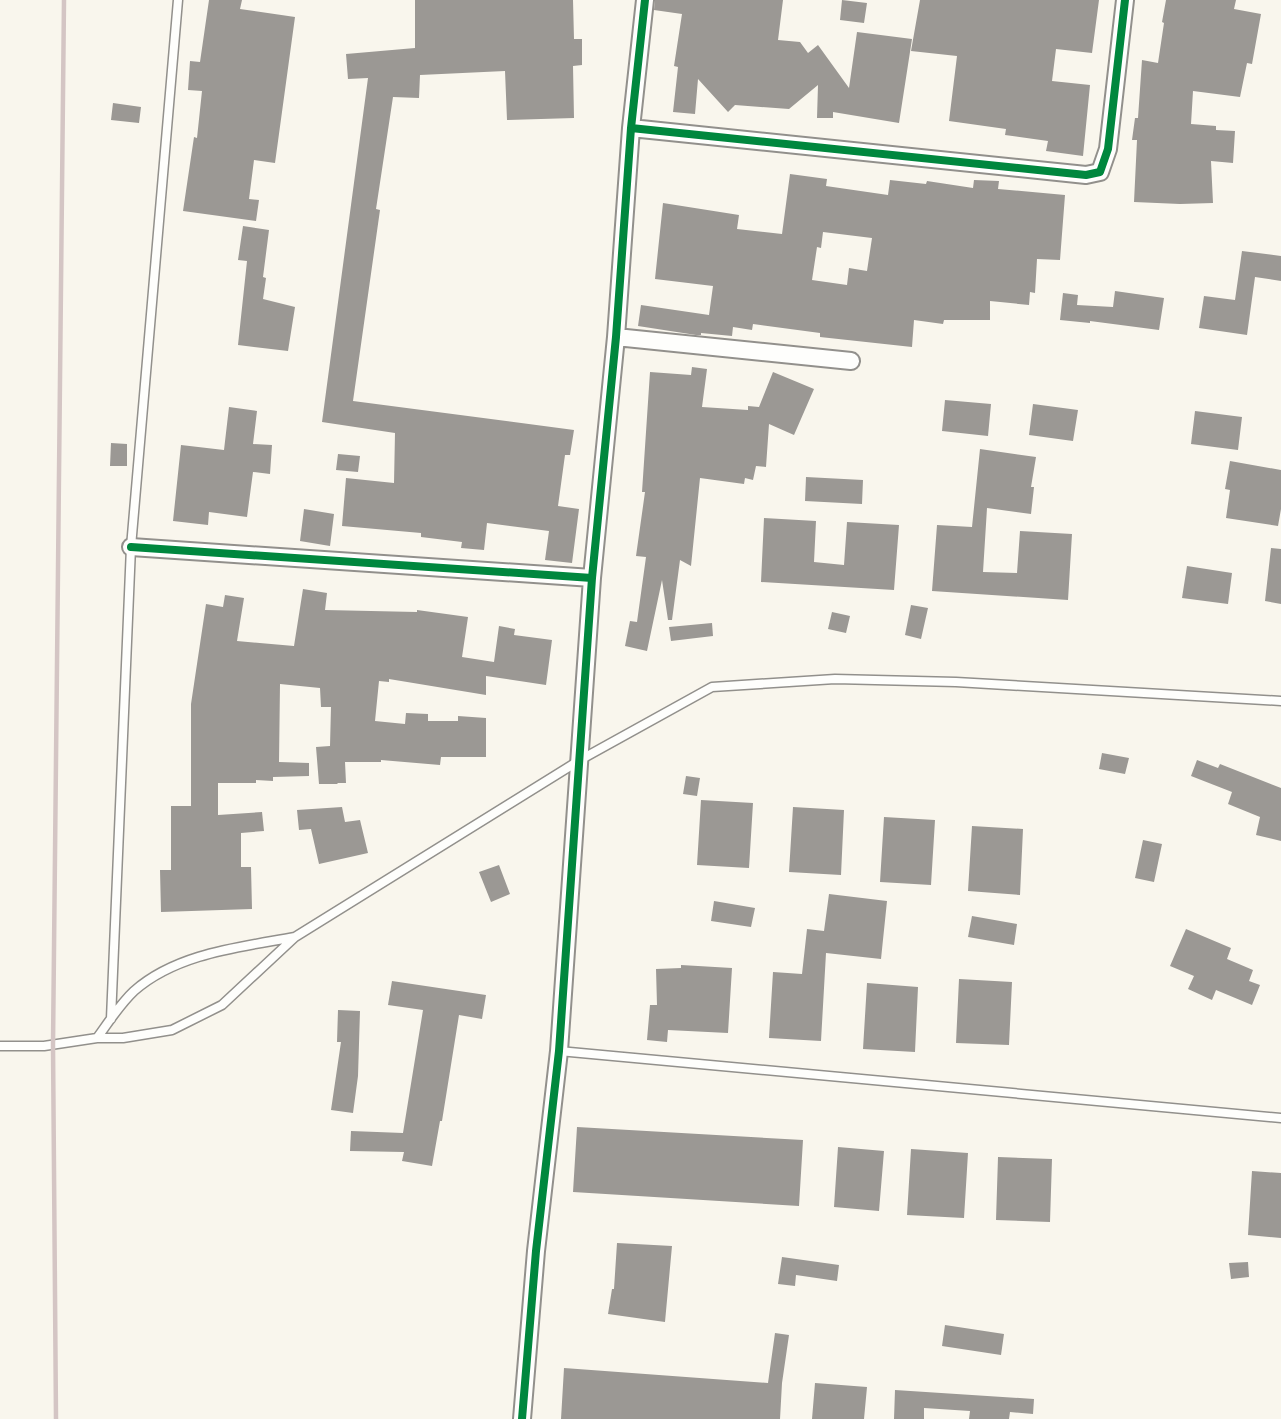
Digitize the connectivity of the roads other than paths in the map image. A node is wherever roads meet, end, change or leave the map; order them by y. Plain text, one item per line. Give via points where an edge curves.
1 (178, 0) edge
2 (645, 0) edge
3 (1125, 0) edge
4 (632, 128) junction
5 (616, 338) junction
6 (851, 361) dead end
7 (130, 547) junction
8 (592, 578) junction
9 (1281, 701) edge
10 (580, 760) junction
11 (295, 937) junction
12 (111, 1019) junction
13 (97, 1038) junction
14 (0, 1046) edge
15 (559, 1051) junction
16 (1281, 1118) edge
17 (522, 1419) edge

1 - 7 lane
2 - 4 street
3 - 4 street via 1108,149 1100,172 1086,175
4 - 5 street
5 - 6 street
5 - 8 street
7 - 8 street
7 - 12 lane
8 - 10 street
9 - 10 lane via 835,679 712,687
10 - 11 lane
10 - 15 street
11 - 12 lane via 217,951 165,970 134,991
11 - 13 lane via 222,1005 172,1030
12 - 13 lane
13 - 14 lane via 44,1046
15 - 16 lane
15 - 17 street

